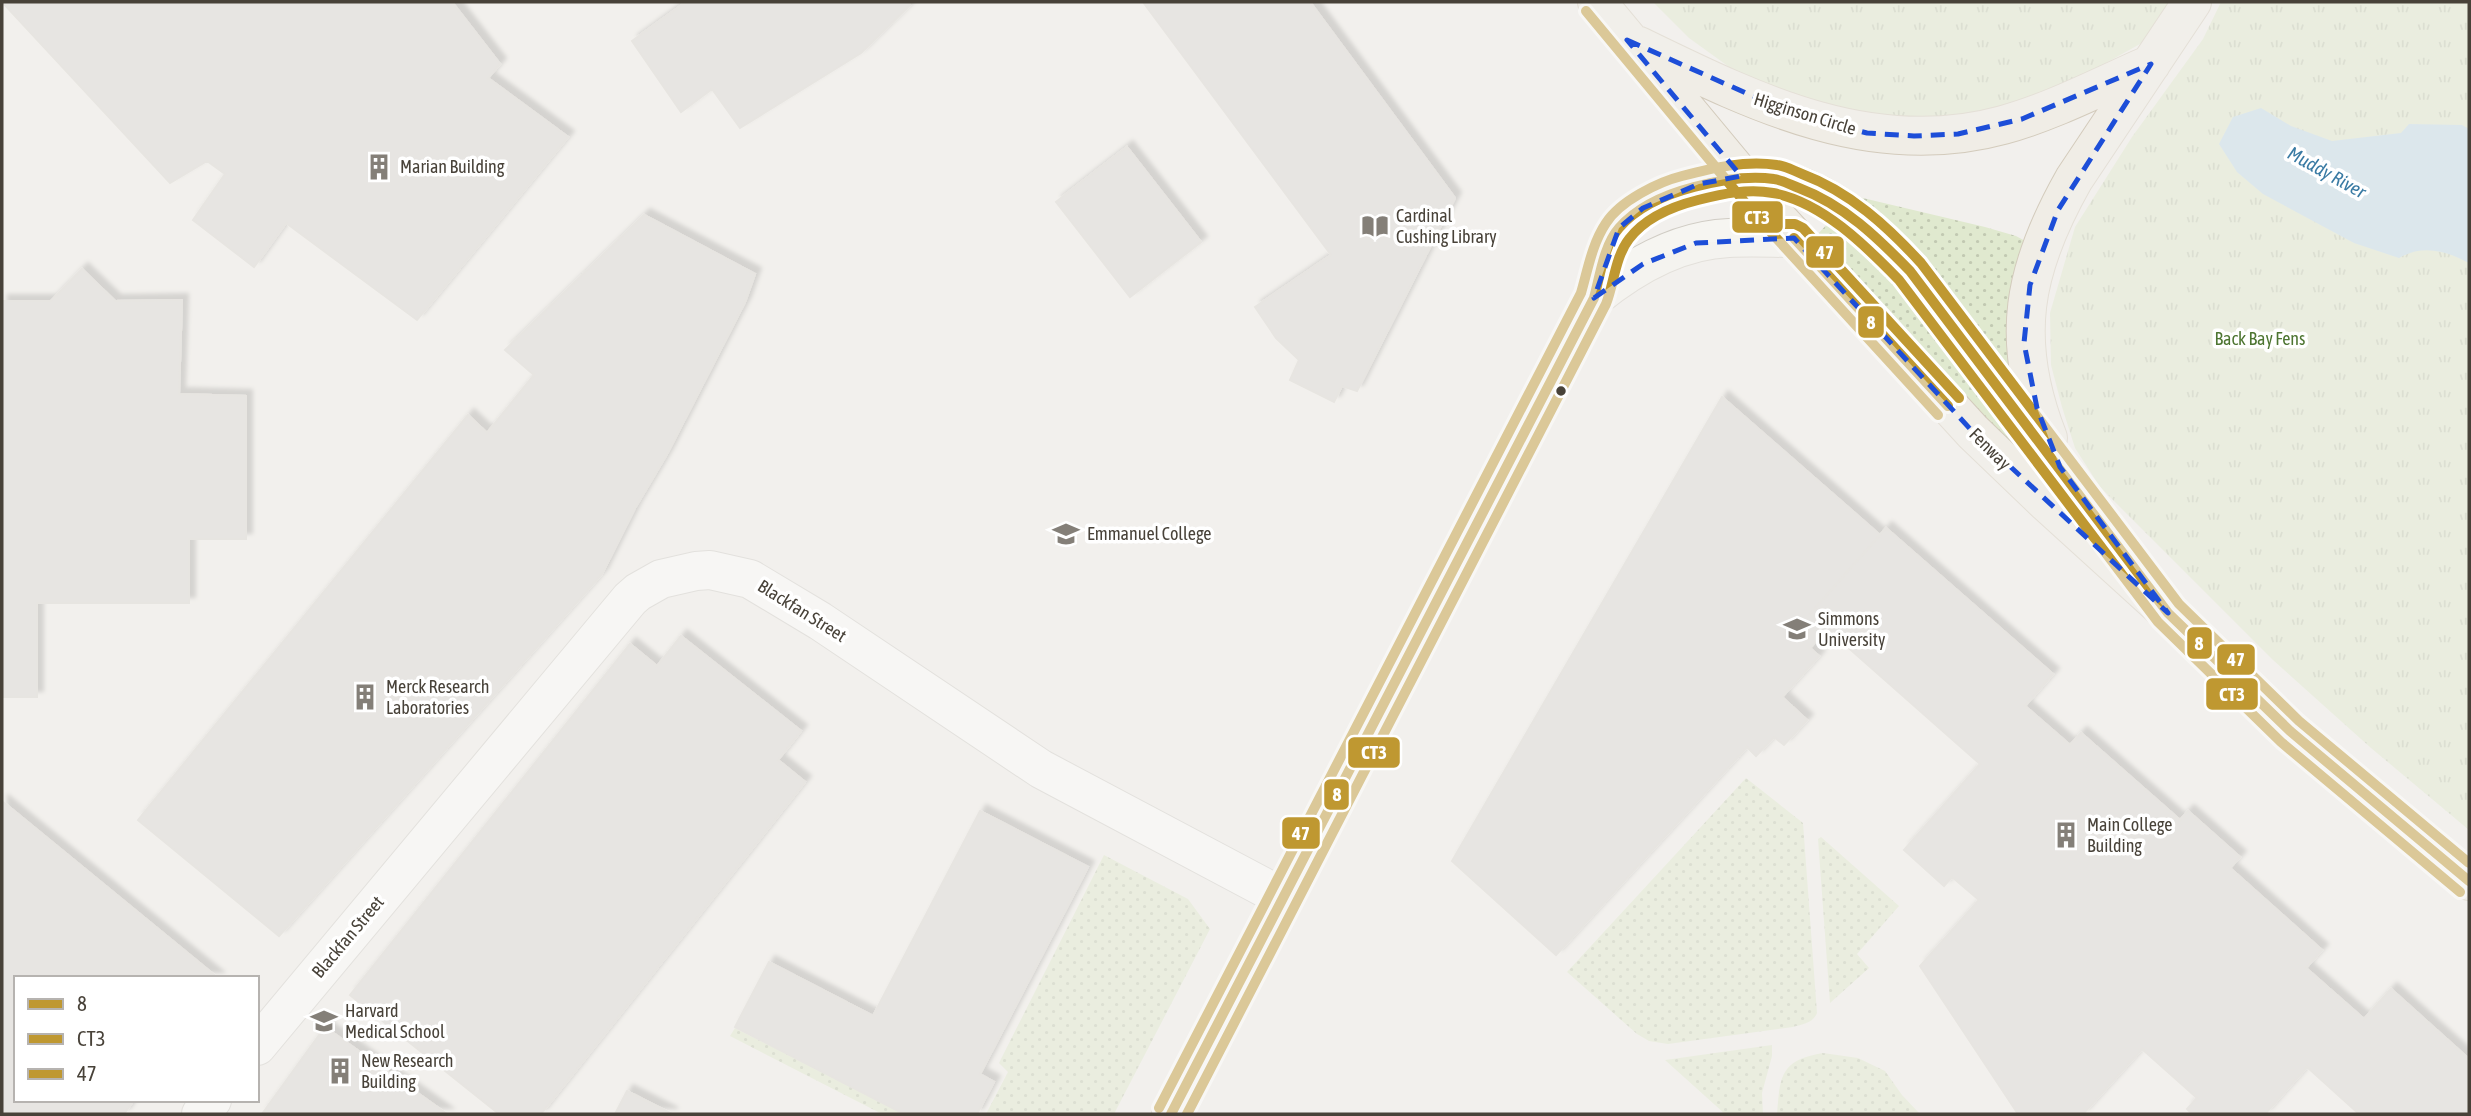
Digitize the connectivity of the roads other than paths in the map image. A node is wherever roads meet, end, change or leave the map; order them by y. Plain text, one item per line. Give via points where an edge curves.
1 (1597, 2) edge
2 (2192, 2) edge
3 (1627, 40) junction
4 (2151, 64) junction
5 (1742, 178) junction
6 (1794, 238) junction
7 (1594, 298) junction
8 (2068, 481) junction
9 (2168, 613) junction
10 (2469, 881) edge
11 (1284, 898) junction
12 (259, 1044) edge
13 (1171, 1114) edge

1 - 3 main road, Fenway
2 - 4 main road
3 - 4 main road, Higginson Circle via 1793,114 1867,133 1914,136 1958,134 2022,119
3 - 5 main road, Fenway
4 - 8 main road via 2069,188 2028,291 2024,343 2028,372 2046,432
5 - 6 main road, Fenway
5 - 7 main road via 1674,192 1632,216 1609,245
5 - 8 main road, Fenway via 1776,179 1818,195 1878,238 1924,289
6 - 7 main road via 1696,243 1643,264
6 - 9 main road, Fenway via 1973,432
7 - 11 main road
8 - 9 main road, Fenway
9 - 10 main road, Fenway via 2290,731
11 - 12 street, Blackfan Street via 1041,769 766,587 728,573 696,571 661,579 630,599
11 - 13 main road

